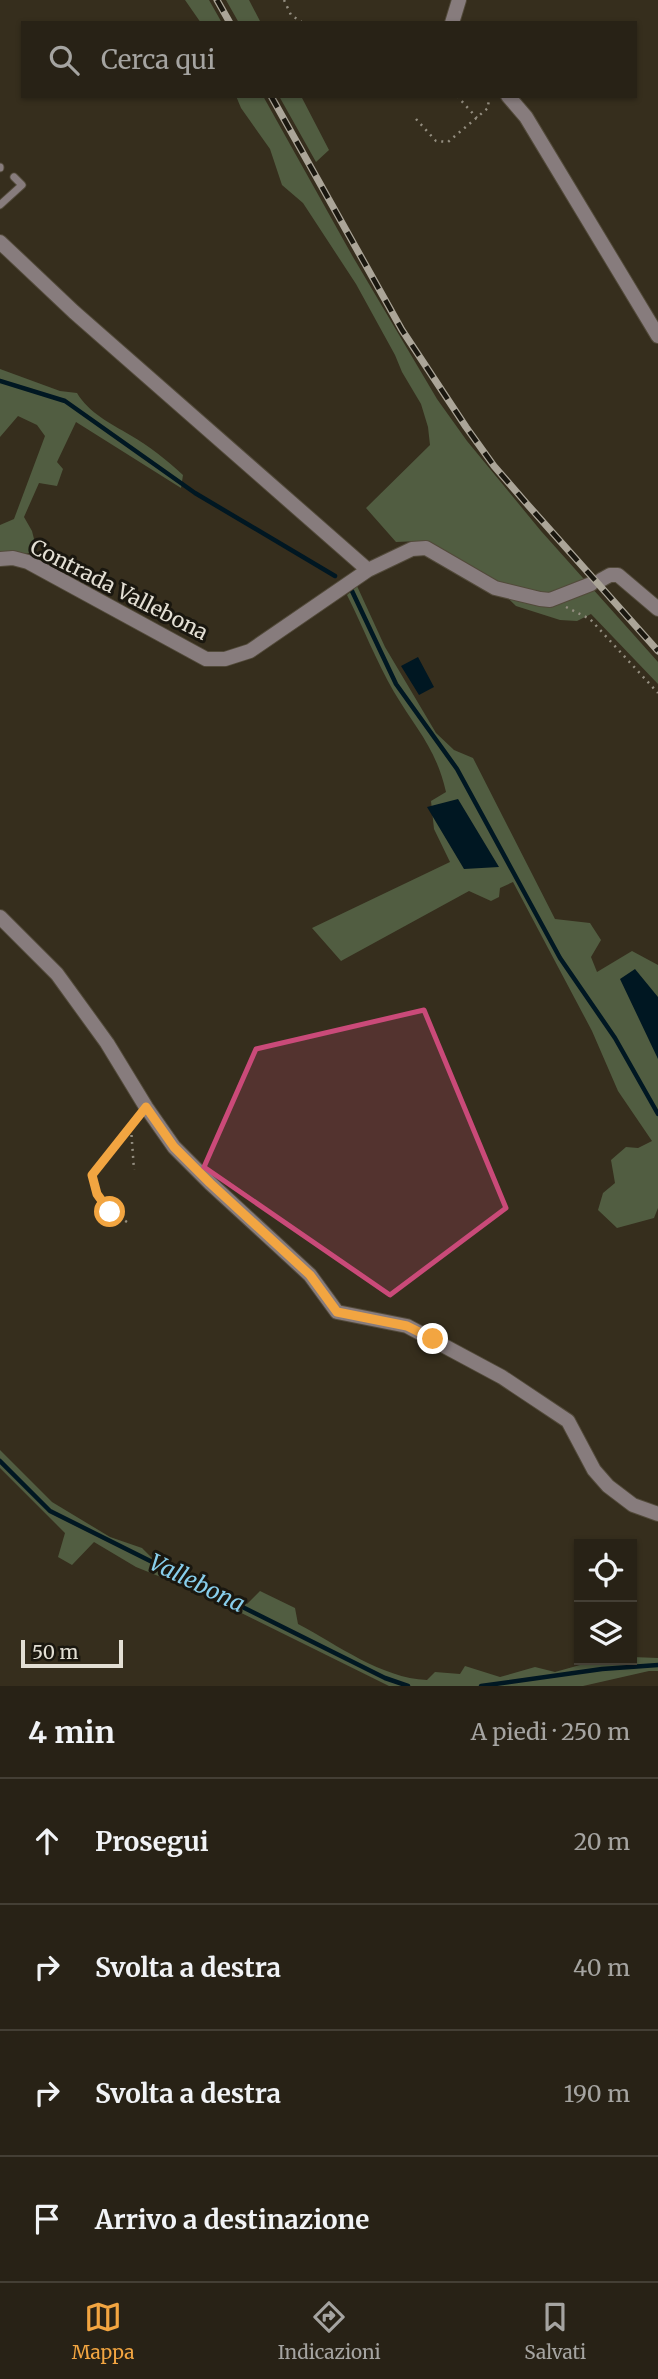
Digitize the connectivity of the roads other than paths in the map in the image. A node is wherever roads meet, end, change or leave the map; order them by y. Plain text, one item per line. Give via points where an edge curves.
1 (459, 0) edge
2 (453, 21) edge
3 (510, 98) edge
4 (14, 177) dead end
5 (0, 205) edge
6 (0, 242) edge
7 (658, 336) edge
8 (0, 559) edge
9 (368, 570) junction
10 (658, 608) edge
11 (0, 917) edge
12 (658, 1514) edge

1 - 2 street
3 - 7 street via 526,117
4 - 5 lane via 22,185
6 - 9 street
8 - 9 street, Contrada Vallebona via 28,562 206,659 225,659 250,650
9 - 10 street, Contrada Vallebona via 412,549 426,548 495,588 550,600 618,575
11 - 12 street via 57,974 174,1147 310,1275 337,1312 407,1326 520,1388 568,1421 594,1470 608,1486 633,1505

